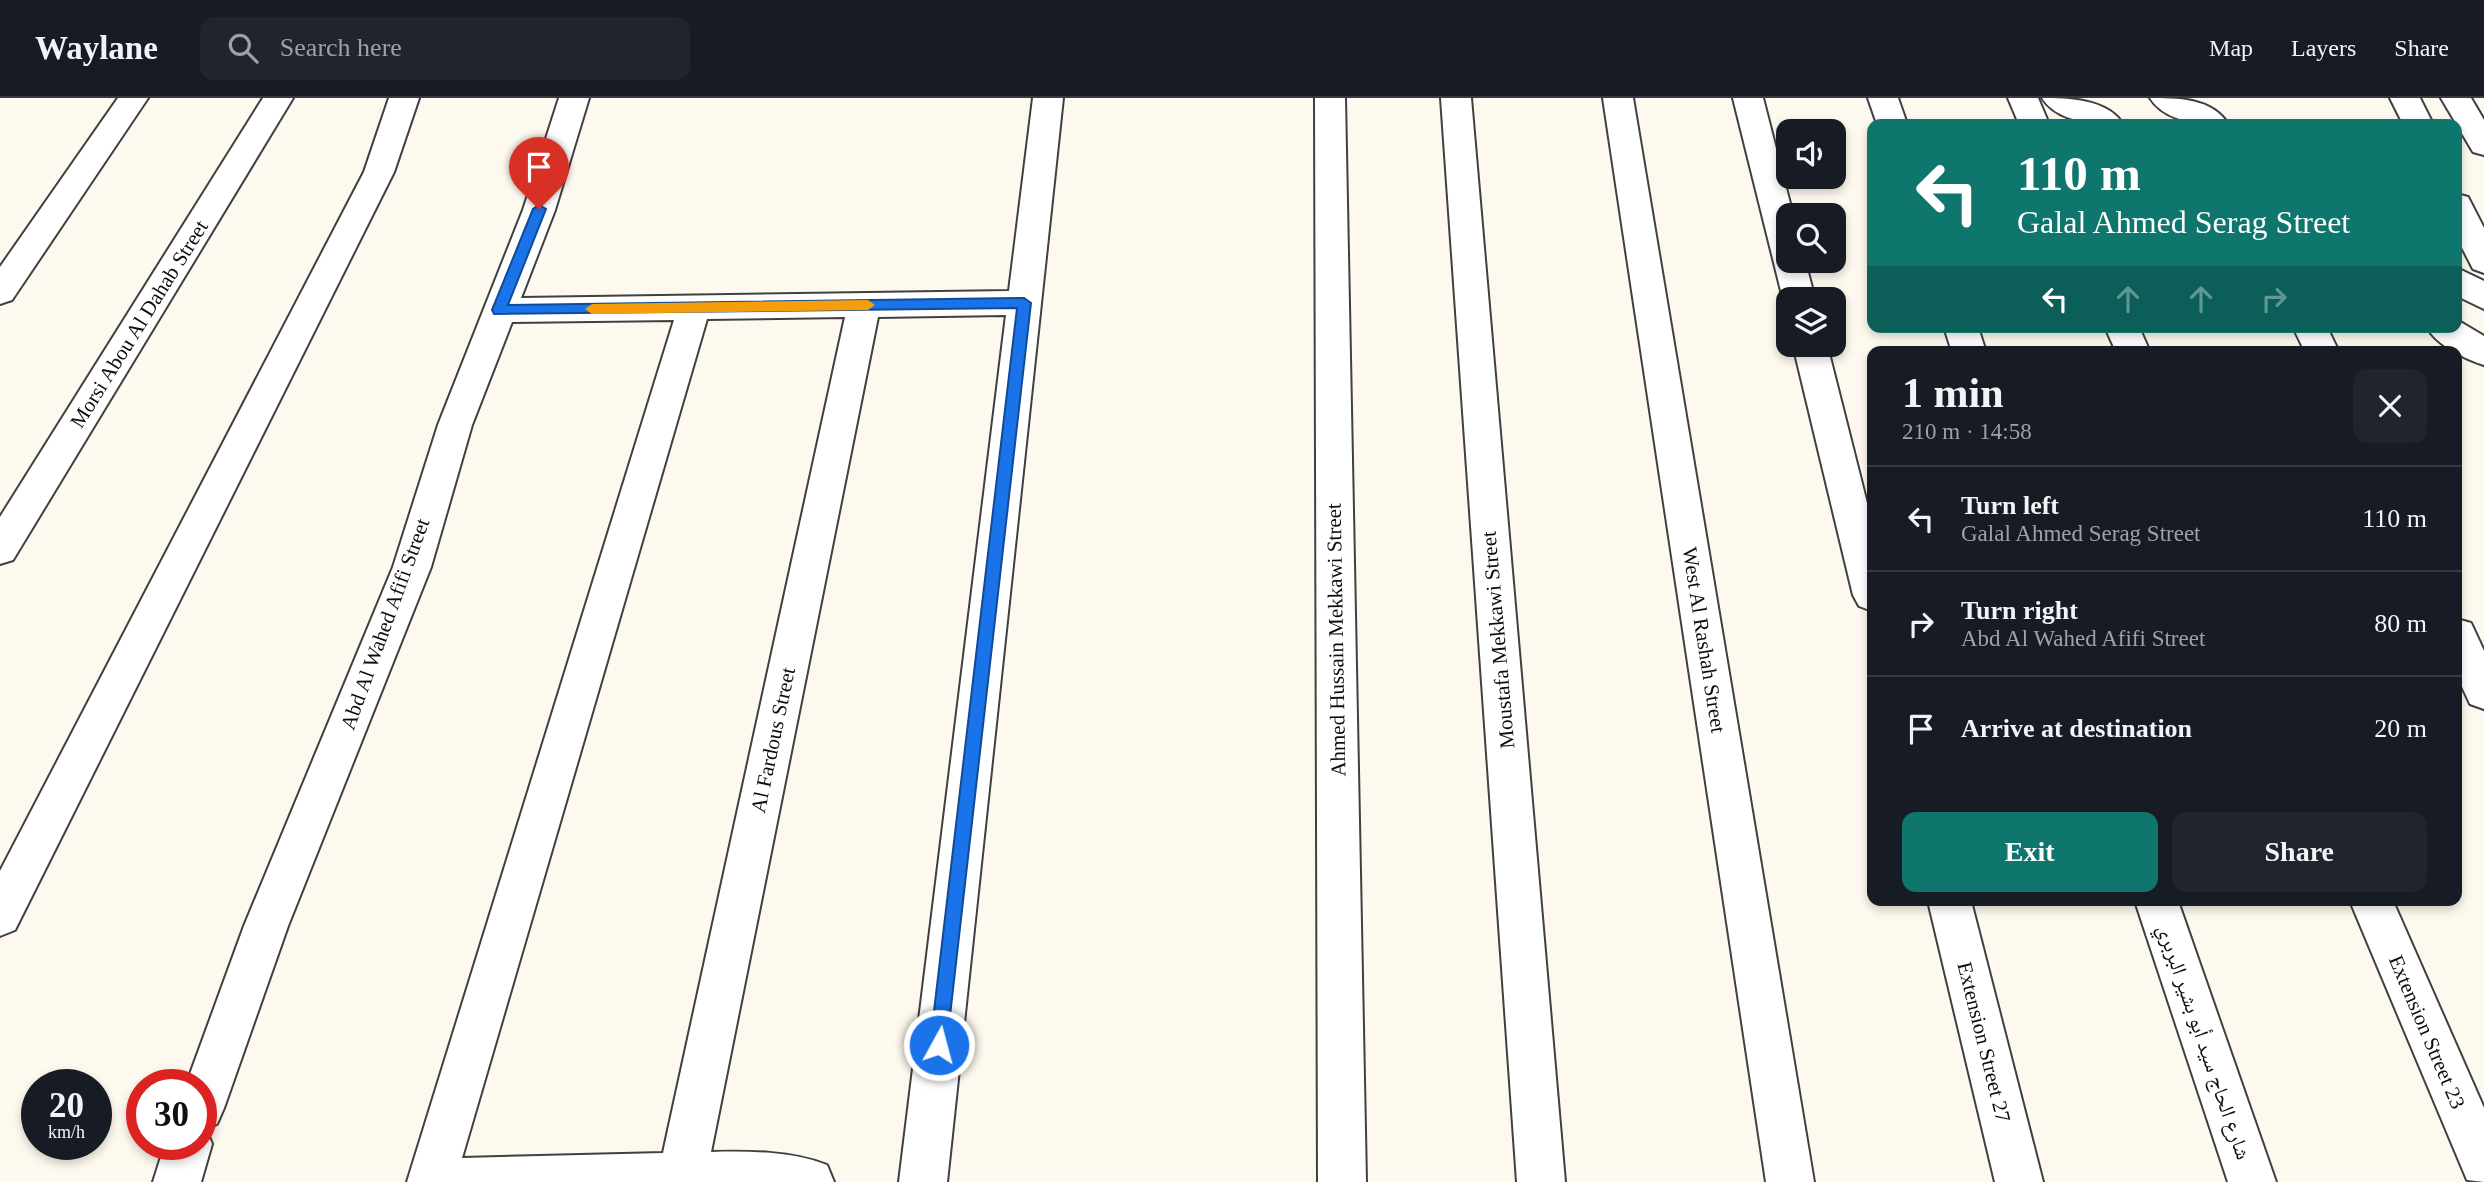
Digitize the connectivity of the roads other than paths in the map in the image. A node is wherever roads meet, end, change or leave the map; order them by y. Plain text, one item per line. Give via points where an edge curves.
1 (133, 98) edge
2 (278, 98) edge
3 (404, 98) edge
4 (574, 98) edge
5 (585, 98) edge
6 (1048, 98) edge
7 (1330, 98) edge
8 (1455, 98) edge
9 (1618, 98) edge
10 (1748, 98) edge
11 (1883, 98) edge
12 (2023, 98) edge
13 (2057, 98) edge
14 (2165, 98) edge
15 (2405, 98) edge
16 (2456, 98) edge
17 (2198, 114) edge
18 (1890, 119) edge
19 (2032, 119) edge
20 (2098, 119) edge
21 (2416, 119) edge
22 (2484, 145) edge
23 (1776, 209) edge
24 (2462, 215) edge
25 (2484, 261) edge
26 (2462, 283) edge
27 (0, 292) edge
28 (2484, 297) edge
29 (1024, 303) junction
30 (864, 305) junction
31 (694, 307) junction
32 (499, 310) junction
33 (2453, 333) edge
34 (2484, 352) edge
35 (1813, 357) edge
36 (0, 549) edge
37 (1867, 575) edge
38 (2462, 646) edge
39 (2484, 692) edge
40 (1950, 906) edge
41 (2158, 906) edge
42 (2373, 906) edge
43 (0, 915) edge
44 (215, 1069) edge
45 (184, 1160) edge
46 (2484, 1163) edge
47 (682, 1176) junction
48 (735, 1178) edge
49 (177, 1182) edge
50 (431, 1182) edge
51 (460, 1182) edge
52 (810, 1182) edge
53 (923, 1182) edge
54 (1342, 1182) edge
55 (1541, 1182) edge
56 (1790, 1182) edge
57 (2019, 1182) edge
58 (2252, 1182) edge

1 - 27 street
2 - 36 street, Morsi Abou Al Dahab Street
3 - 43 street via 379,172
4 - 5 street
4 - 32 street, Abd Al Wahed Afifi Street via 539,209
6 - 29 street
7 - 54 street, Ahmed Hussain Mekkawi Street
8 - 55 street, Moustafa Mekkawi Street
9 - 56 street, West Al Rashah Street
10 - 23 street
11 - 18 street
12 - 19 street
13 - 20 street
14 - 17 street
15 - 21 street
16 - 22 street
24 - 25 street
26 - 28 street
29 - 30 street
29 - 53 street
30 - 31 street
30 - 47 street, Al Fardous Street
31 - 32 street
31 - 50 street
32 - 44 street, Abd Al Wahed Afifi Street via 444,459 404,587 266,926
33 - 34 street
35 - 37 street
38 - 39 street
40 - 57 street, Extension Street 27
41 - 58 street, شارع الحاج سيد أبو بشير البربري
42 - 46 street, Extension Street 23
45 - 49 street
47 - 48 street
47 - 51 street
48 - 52 street

